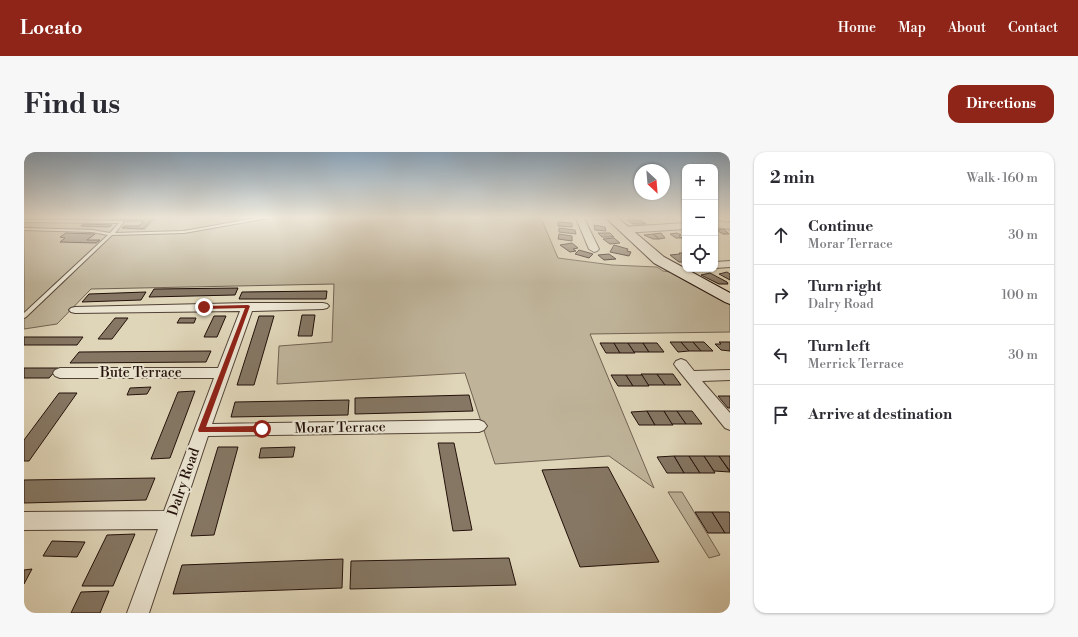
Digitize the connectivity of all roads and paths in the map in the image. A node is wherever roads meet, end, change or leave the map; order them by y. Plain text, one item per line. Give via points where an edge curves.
1 (105, 240) edge
2 (590, 240) edge
3 (635, 240) edge
4 (594, 249) dead end
5 (730, 264) edge
6 (718, 265) edge
7 (682, 269) edge
8 (687, 272) edge
9 (730, 299) edge
10 (248, 306) junction
11 (323, 306) dead end
12 (75, 310) dead end
13 (24, 316) edge
14 (681, 364) dead end
15 (60, 373) dead end
16 (222, 373) junction
17 (730, 375) edge
18 (690, 376) junction
19 (730, 424) edge
20 (479, 426) dead end
21 (202, 430) junction
22 (170, 520) junction
23 (24, 521) edge
24 (138, 613) edge

1 - 13 lane
2 - 4 street
3 - 7 street via 659,260
5 - 6 street
8 - 9 street
10 - 11 street
10 - 12 street
10 - 16 street, Dalry Road
14 - 18 street
15 - 16 street, Bute Terrace
16 - 21 street, Dalry Road
17 - 18 street
18 - 19 street
20 - 21 street, Morar Terrace
21 - 22 street, Dalry Road
22 - 23 street
22 - 24 street, Dalry Road

